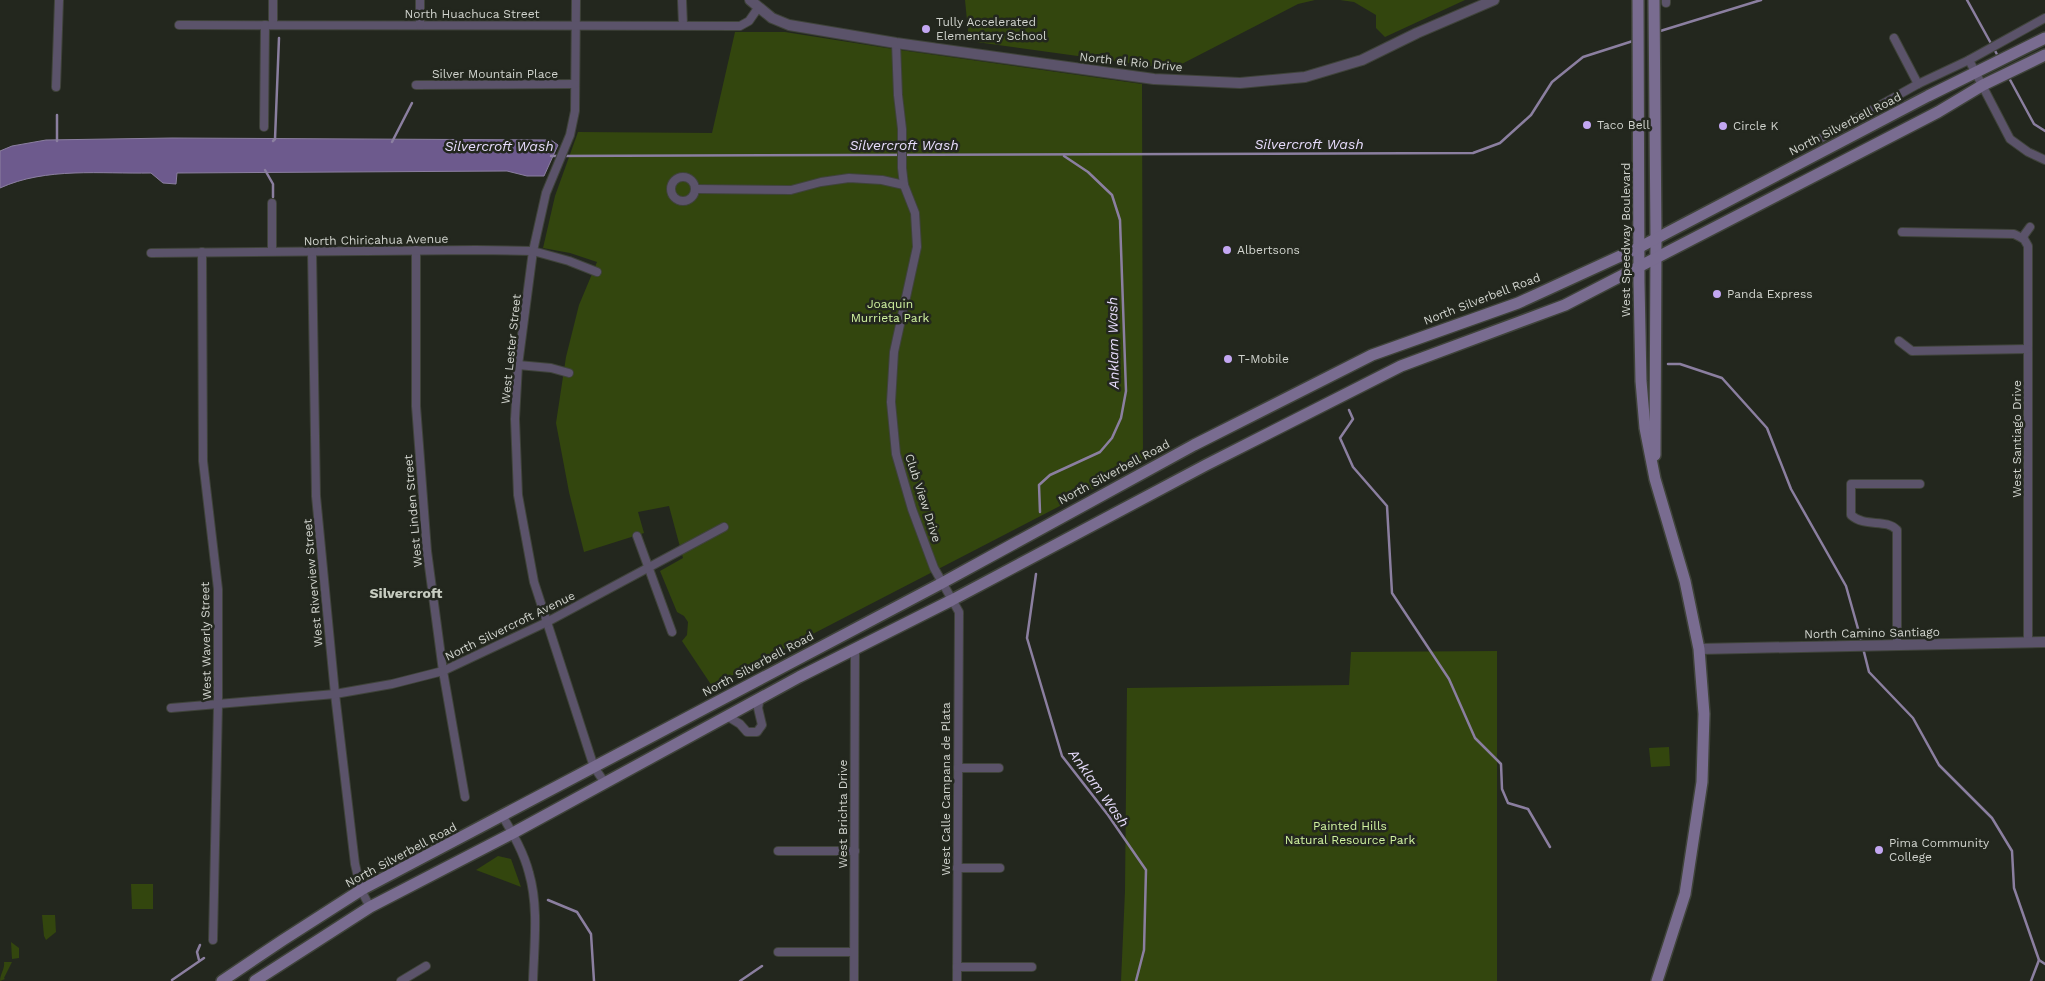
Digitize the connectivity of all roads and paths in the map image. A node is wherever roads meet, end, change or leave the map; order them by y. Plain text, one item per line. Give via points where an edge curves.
1 (58, 0) edge
2 (273, 0) edge
3 (420, 0) edge
4 (576, 0) edge
5 (682, 0) edge
6 (1494, 0) edge
7 (1638, 0) edge
8 (1662, 1) edge
9 (754, 4) edge
10 (2045, 18) edge
11 (178, 25) dead end
12 (269, 25) junction
13 (420, 25) junction
14 (577, 25) junction
15 (683, 25) junction
16 (1894, 38) dead end
17 (2045, 38) edge
18 (896, 44) junction
19 (2045, 55) edge
20 (1969, 60) junction
21 (1976, 72) junction
22 (575, 84) junction
23 (1918, 84) junction
24 (416, 85) dead end
25 (1983, 85) junction
26 (56, 87) dead end
27 (1655, 106) junction
28 (1639, 107) junction
29 (264, 128) dead end
30 (1818, 140) dead end
31 (2045, 160) edge
32 (904, 186) junction
33 (696, 189) dead end
34 (272, 203) dead end
35 (2030, 228) dead end
36 (1902, 232) dead end
37 (1656, 238) junction
38 (2022, 238) junction
39 (1640, 247) junction
40 (416, 250) junction
41 (272, 251) junction
42 (533, 251) junction
43 (202, 252) junction
44 (312, 252) junction
45 (151, 253) dead end
46 (1656, 259) junction
47 (1639, 268) junction
48 (596, 272) dead end
49 (1899, 341) dead end
50 (2028, 349) junction
51 (518, 365) junction
52 (569, 373) dead end
53 (1655, 479) junction
54 (1920, 484) dead end
55 (724, 527) dead end
56 (637, 536) dead end
57 (648, 568) junction
58 (942, 583) junction
59 (952, 600) junction
60 (547, 622) junction
61 (672, 632) dead end
62 (848, 632) junction
63 (2028, 642) junction
64 (2045, 642) edge
65 (1898, 645) junction
66 (855, 648) junction
67 (1699, 649) junction
68 (443, 671) junction
69 (334, 694) junction
70 (760, 698) junction
71 (218, 705) junction
72 (171, 708) dead end
73 (727, 716) junction
74 (594, 766) junction
75 (958, 768) junction
76 (999, 768) dead end
77 (605, 783) junction
78 (465, 797) dead end
79 (502, 817) junction
80 (513, 833) junction
81 (778, 850) dead end
82 (855, 851) junction
83 (957, 868) junction
84 (1000, 868) dead end
85 (362, 890) junction
86 (370, 907) junction
87 (213, 940) dead end
88 (778, 952) dead end
89 (854, 952) junction
90 (426, 966) dead end
91 (957, 966) junction
92 (1032, 967) dead end
93 (222, 981) edge
94 (255, 981) edge
95 (401, 981) edge
96 (533, 981) edge
97 (854, 981) edge
98 (957, 981) edge
99 (1658, 981) edge

1 - 26 street
2 - 12 street
3 - 13 street
4 - 14 street, West Lester Street
5 - 15 street
6 - 18 street, North el Rio Drive via 1362,60 1305,77 1240,83 1154,79
7 - 28 main road, West Speedway Boulevard
8 - 27 main road, West Speedway Boulevard via 1654,19
9 - 15 street, North Huachuca Street via 749,21 740,26
9 - 18 street, North el Rio Drive via 772,18 789,25
10 - 20 street, North Silverbell Road
11 - 12 street, North Huachuca Street
12 - 13 street, North Huachuca Street
12 - 29 street
13 - 14 street, North Huachuca Street
14 - 15 street, North Huachuca Street
14 - 22 street, West Lester Street
16 - 23 street
17 - 21 main road, North Silverbell Road
18 - 32 street, Club View Drive
19 - 25 main road
20 - 21 street
20 - 23 street, North Silverbell Road
21 - 25 street
21 - 37 main road, North Silverbell Road
22 - 24 street, Silver Mountain Place
22 - 42 street, West Lester Street via 575,111 570,136 546,193
23 - 30 street, North Silverbell Road
25 - 31 street via 2010,139
25 - 46 main road via 1938,112
27 - 28 main road
27 - 37 main road, West Speedway Boulevard
28 - 39 main road, West Speedway Boulevard
32 - 33 street via 882,180 849,178 791,190
32 - 58 street, Club View Drive via 915,213 917,247 894,352 892,402 896,445 912,509
34 - 41 street
35 - 38 street
36 - 38 street via 2009,233
37 - 39 main road, North Silverbell Road
37 - 46 main road, West Speedway Boulevard
38 - 50 street, West Santiago Drive via 2028,250
39 - 47 main road, West Speedway Boulevard
39 - 58 main road, North Silverbell Road via 1518,303 1372,355 1194,445
40 - 42 street, North Chiricahua Avenue
40 - 44 street, North Chiricahua Avenue
40 - 68 street, West Linden Street via 416,406 427,551
41 - 43 street, North Chiricahua Avenue
41 - 44 street, North Chiricahua Avenue
42 - 48 street, North Chiricahua Avenue
42 - 51 street, West Lester Street
43 - 45 street, North Chiricahua Avenue
43 - 71 street, West Waverly Street via 203,461 218,589
44 - 69 street, West Riverview Street via 316,496
46 - 47 main road
46 - 53 main road, West Speedway Boulevard
47 - 53 main road, West Speedway Boulevard via 1641,381 1645,428
47 - 59 main road via 1565,305 1401,366
49 - 50 street via 1912,352
50 - 63 street, West Santiago Drive
51 - 52 street
51 - 60 street, West Lester Street via 515,419 518,494 534,582
53 - 67 main road, West Speedway Boulevard via 1685,581
54 - 65 street via 1851,484 1850,515 1858,521 1889,524 1897,530
55 - 57 street, North Silvercroft Avenue
56 - 57 street
57 - 60 street, North Silvercroft Avenue
57 - 61 street
58 - 59 street, Club View Drive
58 - 62 main road, North Silverbell Road
59 - 66 main road
59 - 75 street, West Calle Campana de Plata via 959,612
60 - 68 street, North Silvercroft Avenue
60 - 74 street, West Lester Street
62 - 66 main road
62 - 74 main road, North Silverbell Road
63 - 64 street, North Camino Santiago
63 - 65 street, North Camino Santiago
65 - 67 street, North Camino Santiago
66 - 70 main road
66 - 82 street, West Brichta Drive
67 - 99 main road, West Speedway Boulevard via 1704,714 1702,782 1685,894
68 - 69 street, North Silvercroft Avenue
68 - 78 street, West Linden Street
69 - 71 street, North Silvercroft Avenue
69 - 85 street, West Riverview Street via 355,864
70 - 73 main road
70 - 73 street via 758,708 762,725 757,732 747,732
71 - 72 street, North Silvercroft Avenue
71 - 87 street, West Waverly Street
73 - 77 main road
74 - 77 street, West Lester Street
74 - 79 main road, North Silverbell Road
75 - 76 street
75 - 83 street, West Calle Campana de Plata
77 - 80 main road
79 - 80 street
79 - 85 main road, North Silverbell Road
80 - 86 main road
80 - 96 street via 529,872 534,905
81 - 82 street
82 - 89 street, West Brichta Drive
83 - 84 street
83 - 91 street, West Calle Campana de Plata
85 - 86 street, West Riverview Street
85 - 93 main road, North Silverbell Road
86 - 94 main road
88 - 89 street
89 - 97 street, West Brichta Drive
90 - 95 street
91 - 92 street
91 - 98 street, West Calle Campana de Plata

